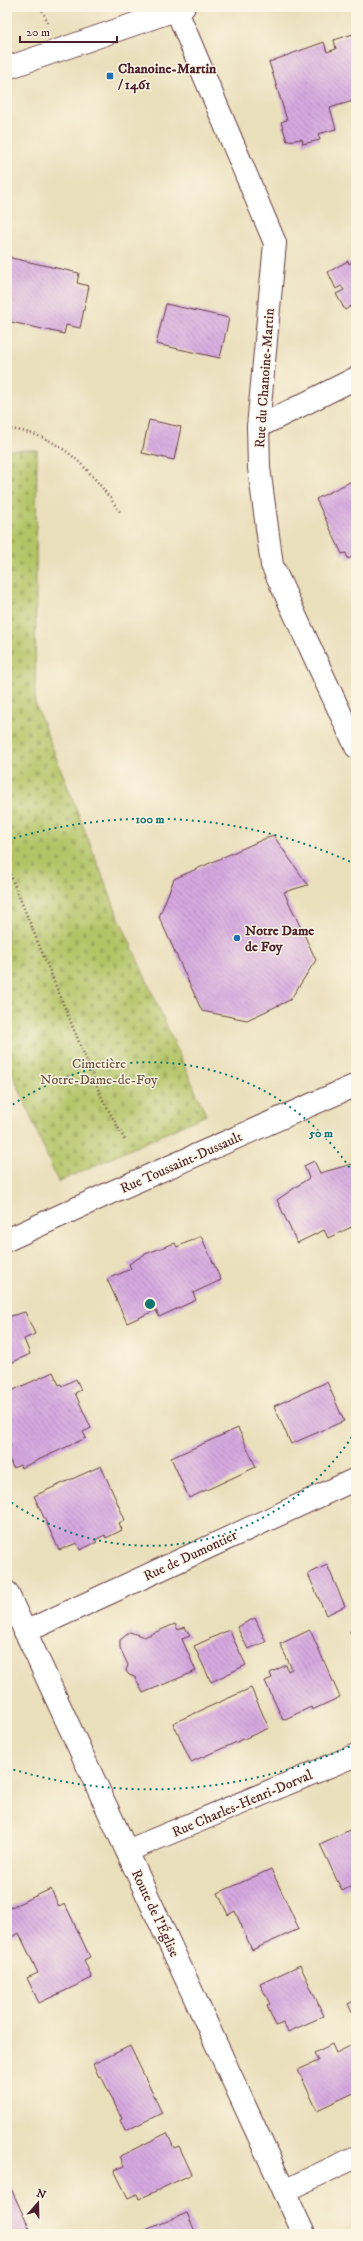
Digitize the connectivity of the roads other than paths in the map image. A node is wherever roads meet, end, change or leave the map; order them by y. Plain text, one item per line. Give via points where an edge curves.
1 (180, 8) edge
2 (7, 68) edge
3 (356, 378) edge
4 (258, 427) junction
5 (356, 747) edge
6 (356, 1085) edge
7 (7, 1240) edge
8 (356, 1480) edge
9 (7, 1592) edge
10 (25, 1632) junction
11 (356, 1755) edge
12 (127, 1851) junction
13 (356, 2157) edge
14 (284, 2191) junction
15 (304, 2234) edge

1 - 2 street
1 - 4 street, Rue du Chanoine-Martin via 275,243
3 - 4 street
4 - 5 street, Rue du Chanoine-Martin via 259,468 272,565
6 - 7 street, Rue Toussaint-Dussault
8 - 10 street, Rue de Dumontier
9 - 10 street, Route de l'Église
10 - 12 street, Route de l'Église
11 - 12 street, Rue Charles-Henri-Dorval
12 - 14 street, Route de l'Église
13 - 14 street
14 - 15 street, Route de l'Église

